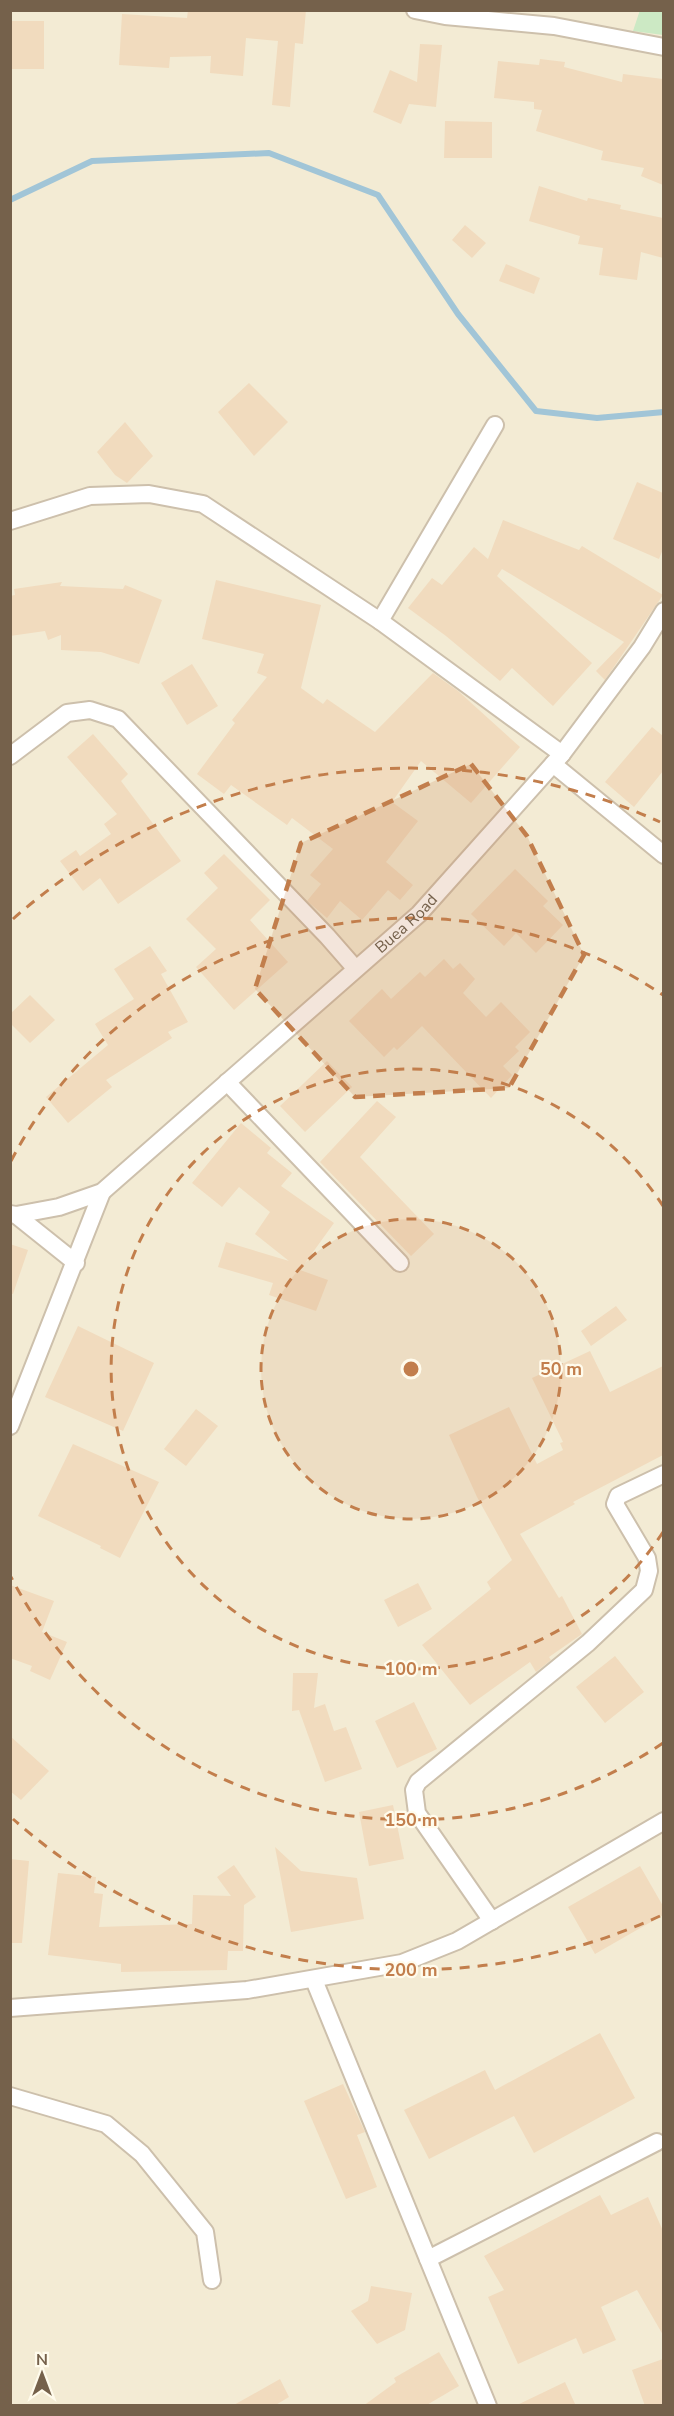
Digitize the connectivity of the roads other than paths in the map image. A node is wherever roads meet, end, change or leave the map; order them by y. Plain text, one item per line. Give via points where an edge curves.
1 (415, 10) edge
2 (663, 47) edge
3 (495, 425) dead end
4 (10, 521) edge
5 (663, 611) edge
6 (380, 621) junction
7 (10, 756) edge
8 (557, 759) junction
9 (663, 855) edge
10 (355, 968) junction
11 (227, 1082) junction
12 (102, 1192) junction
13 (13, 1214) edge
14 (76, 1263) junction
15 (400, 1263) dead end
16 (10, 1426) edge
17 (663, 1474) edge
18 (663, 1821) edge
19 (492, 1921) junction
20 (314, 1980) junction
21 (10, 2008) edge
22 (10, 2096) edge
23 (657, 2142) dead end
24 (428, 2259) junction
25 (212, 2280) dead end
26 (488, 2406) edge

1 - 2 street via 554,26
3 - 6 street
4 - 6 street via 90,496 148,494 203,504
5 - 8 street, Buea Road via 642,646
6 - 8 street
7 - 10 street via 67,713 90,710 118,719
8 - 9 street
8 - 10 street, Buea Road via 419,914
10 - 11 street, Buea Road
11 - 12 street, Buea Road
11 - 15 street
12 - 13 street via 59,1207
12 - 14 street
13 - 14 street
14 - 16 street
17 - 19 street via 618,1496 615,1504 647,1558 649,1571 644,1590 588,1643 418,1782 414,1790 417,1813
18 - 19 street
19 - 20 street via 457,1941 402,1963
20 - 21 street via 247,1990
20 - 24 street
22 - 25 street via 106,2124 142,2154 205,2232
23 - 24 street
24 - 26 street

